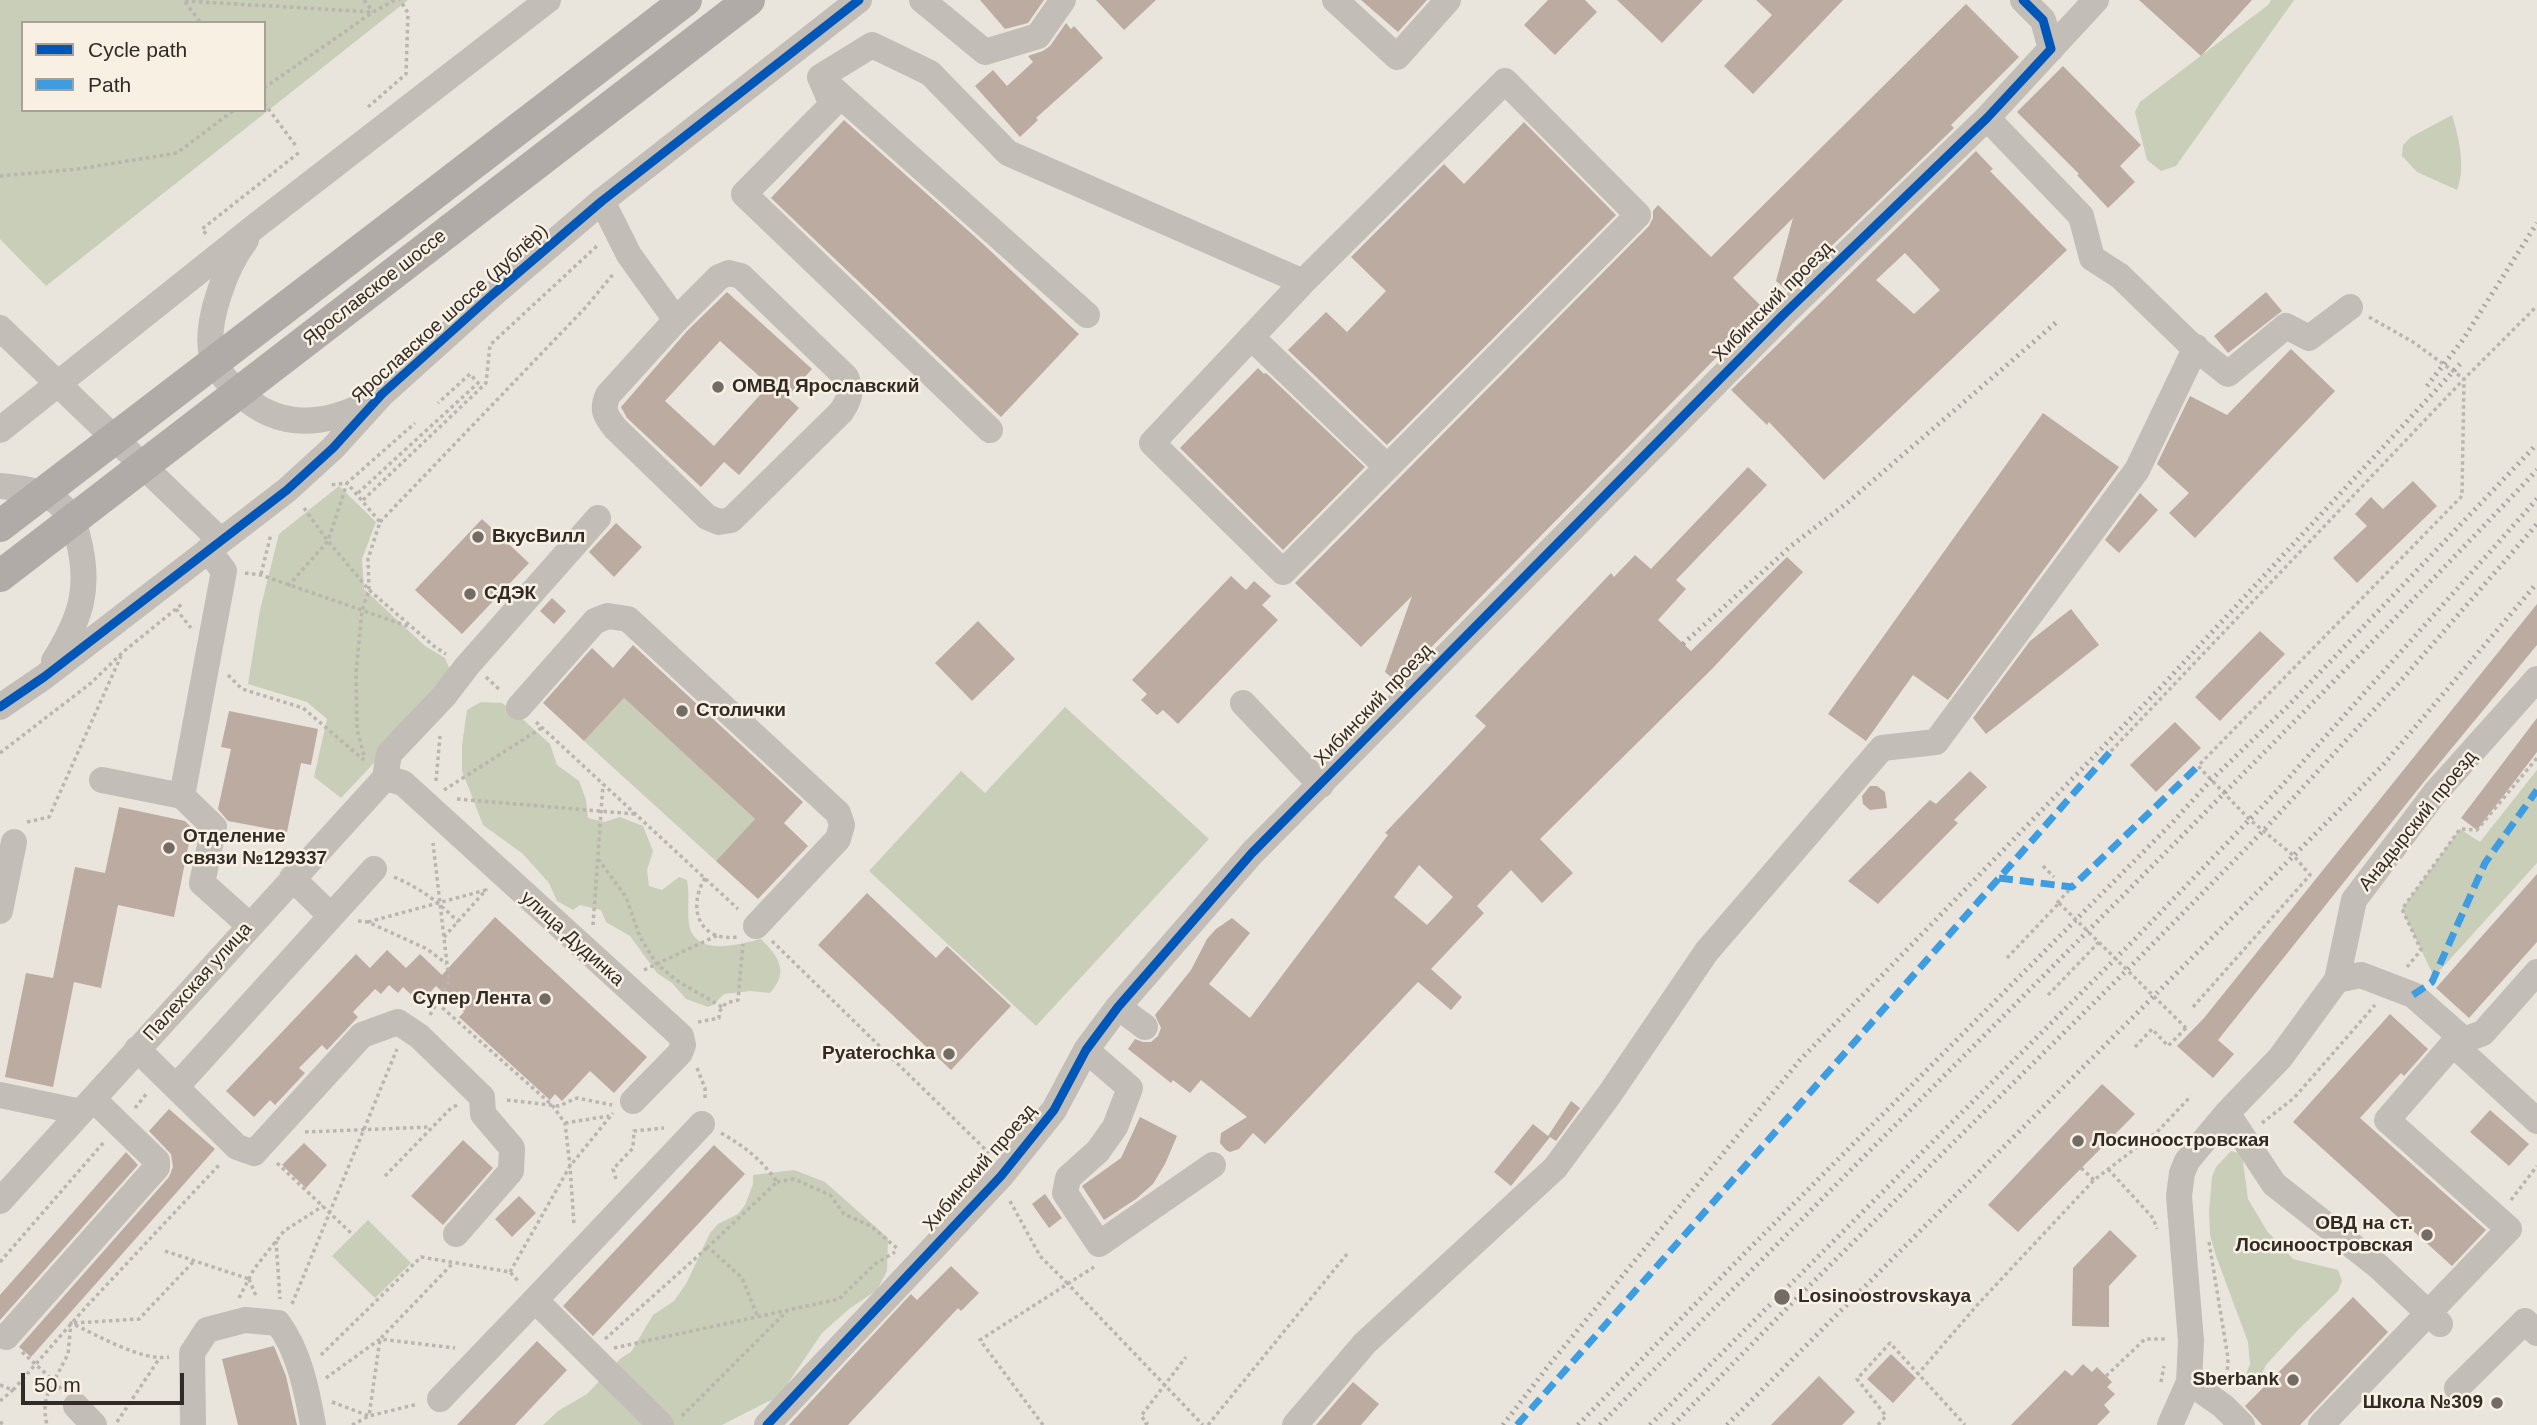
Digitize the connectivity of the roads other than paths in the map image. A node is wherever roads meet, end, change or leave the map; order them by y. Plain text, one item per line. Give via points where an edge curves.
1 (548, 0) edge
2 (686, 0) edge
3 (749, 0) edge
4 (859, 0) edge
5 (922, 0) edge
6 (1063, 0) edge
7 (1335, 0) edge
8 (1448, 0) edge
9 (2023, 0) edge
10 (2096, 0) edge
11 (2051, 49) junction
12 (793, 53) junction
13 (820, 76) junction
14 (1987, 118) junction
15 (602, 201) junction
16 (257, 225) junction
17 (1303, 282) junction
18 (2350, 307) road end
19 (1087, 315) dead end
20 (676, 320) junction
21 (0, 328) edge
22 (1251, 337) junction
23 (2196, 347) junction
24 (59, 383) junction
25 (383, 394) junction
26 (0, 430) edge
27 (990, 430) dead end
28 (1386, 467) junction
29 (0, 486) edge
30 (598, 518) dead end
31 (0, 527) edge
32 (214, 545) junction
33 (0, 576) edge
34 (44, 677) junction
35 (2537, 680) edge
36 (1243, 703) dead end
37 (0, 707) edge
38 (519, 707) road end
39 (102, 780) dead end
40 (394, 780) junction
41 (1321, 785) junction
42 (182, 796) junction
43 (19, 832) road end
44 (374, 869) dead end
45 (292, 878) junction
46 (0, 911) edge
47 (331, 916) junction
48 (249, 925) junction
49 (757, 926) road end
50 (2537, 972) edge
51 (2337, 980) junction
52 (1118, 1007) junction
53 (1145, 1027) dead end
54 (2459, 1042) junction
55 (137, 1049) junction
56 (1086, 1050) junction
57 (170, 1081) junction
58 (0, 1095) edge
59 (634, 1101) dead end
60 (87, 1105) junction
61 (2227, 1113) junction
62 (2537, 1121) edge
63 (702, 1124) road end
64 (1213, 1165) dead end
65 (0, 1201) edge
66 (456, 1234) road end
67 (535, 1300) junction
68 (2434, 1319) junction
69 (2537, 1333) edge
70 (6, 1337) road end
71 (2189, 1382) junction
72 (2457, 1388) dead end
73 (440, 1399) road end
74 (76, 1406) road end
75 (94, 1425) edge
76 (193, 1425) edge
77 (313, 1425) edge
78 (661, 1425) edge
79 (767, 1425) edge
80 (1296, 1425) edge
81 (2170, 1425) edge
82 (2242, 1425) edge
83 (2321, 1425) edge

1 - 16 street
2 - 31 main road, Ярославское шоссе, bridge
3 - 33 main road, Ярославское шоссе, bridge
4 - 12 street, Ярославское шоссе (дублёр)
5 - 6 street via 985,52 1038,36
7 - 8 street via 1397,57
9 - 11 street via 2043,20
10 - 11 street, Хибинский проезд
11 - 14 street, Хибинский проезд
12 - 13 street
12 - 15 street, Ярославское шоссе (дублёр)
13 - 17 street via 872,45 930,73 1008,153
13 - 19 street
13 - 27 street via 832,104 744,194
14 - 23 street via 2081,216 2092,257 2120,276
14 - 41 street, Хибинский проезд via 1783,315
15 - 20 street via 629,255
15 - 25 street, Ярославское шоссе (дублёр)
16 - 24 street
16 - 25 street via 240,248 215,311 212,357 223,377 250,403 273,416 296,421 328,419
17 - 22 street
17 - 28 street via 1505,81 1638,215
18 - 23 street via 2309,338 2286,326 2228,374
20 - 20 street via 608,395 605,415 707,517 731,520 841,412 850,400 850,387 846,377 741,276 729,273 719,277
21 - 24 street
22 - 28 street
22 - 28 street via 1152,443 1283,572
23 - 80 street via 2137,470 1936,742 1882,747 1707,951 1555,1168 1365,1343
24 - 26 street
24 - 32 street
25 - 32 street, Ярославское шоссе (дублёр) via 287,490
29 - 34 street via 32,489 57,502 74,522 84,560 84,595 72,633
30 - 40 street via 389,754
32 - 34 street, Ярославское шоссе (дублёр)
32 - 42 street via 224,571
34 - 37 street, Ярославское шоссе (дублёр)
35 - 51 street, Анадырский проезд via 2435,793 2354,900
36 - 41 street
38 - 49 street via 595,621 618,617 638,628 838,813 842,825 838,839
39 - 42 street
40 - 45 street, Палехская улица
40 - 59 street, улица Дудинка via 430,800 681,1036 680,1053
41 - 52 street, Хибинский проезд via 1252,853
42 - 48 street via 214,827 202,883
43 - 46 street
44 - 47 street
45 - 47 street
45 - 48 street, Палехская улица
47 - 57 street
48 - 55 street, Палехская улица
50 - 54 street via 2483,1033
51 - 54 street via 2361,975 2413,995
51 - 61 street, Анадырский проезд via 2280,1058
52 - 53 street
52 - 56 street, Хибинский проезд
54 - 62 street
54 - 68 street via 2387,1120 2509,1229
55 - 57 street
55 - 60 street, Палехская улица
56 - 64 street via 1130,1088 1115,1127 1098,1151 1068,1178 1065,1193 1099,1244
56 - 79 street, Хибинский проезд via 1054,1110 1002,1176 906,1259
57 - 66 street via 257,1142 362,1035 398,1022 482,1097 483,1114 512,1149 511,1171
58 - 60 street
60 - 65 street, Палехская улица
60 - 70 street via 119,1126 157,1161 157,1167
61 - 68 street via 2274,1184 2378,1266
61 - 71 street, Анадырский проезд via 2182,1173 2179,1196 2191,1340
63 - 67 street
67 - 73 street
67 - 78 street
68 - 83 street
69 - 72 street via 2525,1321
71 - 81 street, Анадырский проезд
71 - 82 street
74 - 75 street
76 - 77 street via 192,1353 207,1330 245,1320 278,1323 287,1336

